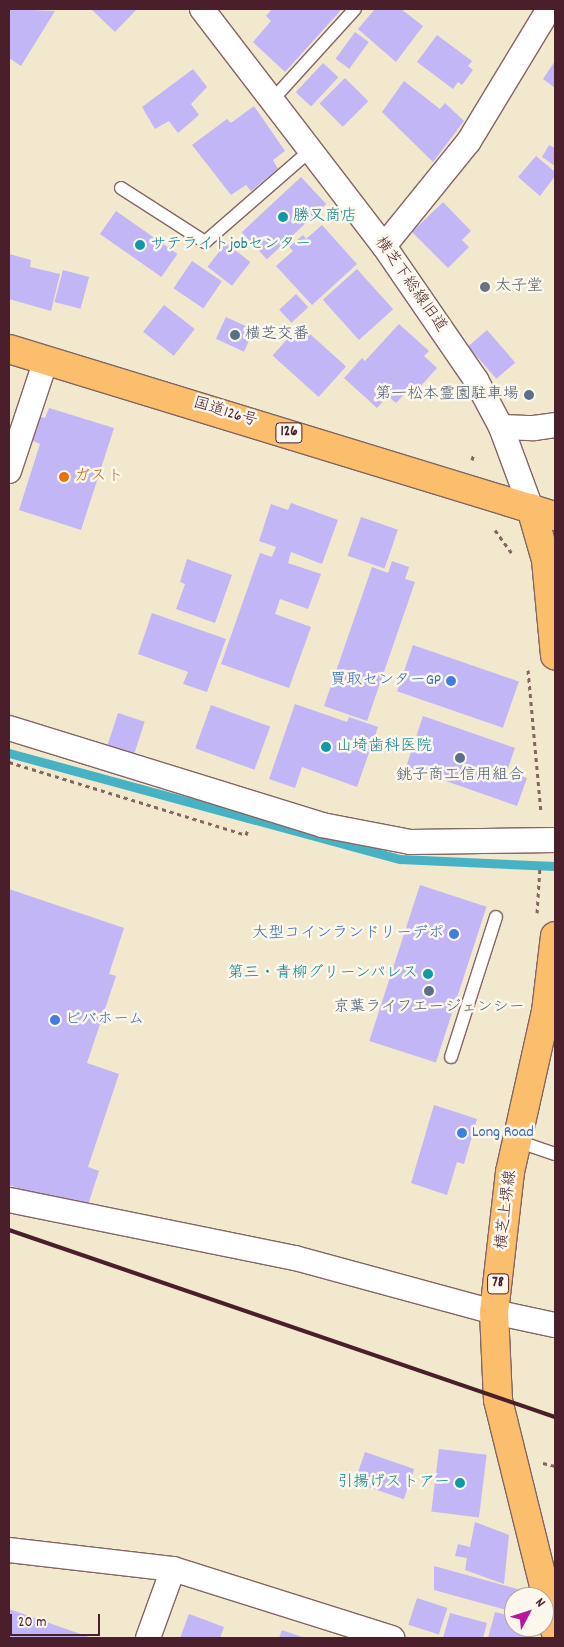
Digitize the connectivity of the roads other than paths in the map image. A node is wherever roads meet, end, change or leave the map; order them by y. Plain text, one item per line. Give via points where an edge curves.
1 (202, 9) edge
2 (355, 9) edge
3 (549, 9) edge
4 (274, 98) junction
5 (312, 149) junction
6 (121, 188) dead end
7 (384, 246) junction
8 (9, 349) edge
9 (46, 360) junction
10 (555, 425) edge
11 (501, 427) junction
12 (9, 472) edge
13 (543, 512) edge
14 (555, 656) edge
15 (9, 728) edge
16 (549, 841) edge
17 (496, 917) dead end
18 (555, 936) edge
19 (451, 1057) dead end
20 (517, 1141) junction
21 (555, 1154) edge
22 (9, 1200) edge
23 (494, 1312) junction
24 (555, 1325) edge
25 (9, 1550) edge
26 (173, 1569) junction
27 (555, 1630) edge
28 (148, 1638) edge
29 (392, 1638) edge

1 - 4 street, 横芝下総線旧道
2 - 4 lane
3 - 7 street via 469,141
4 - 5 street, 横芝下総線旧道
5 - 6 lane via 205,242
5 - 7 street, 横芝下総線旧道
7 - 11 street, 横芝下総線旧道 via 476,380
8 - 9 main road, 国道126号 / 126
9 - 12 street
9 - 13 main road, 国道126号 / 126
10 - 11 street
11 - 13 street, 横芝下総線旧道
13 - 14 main road
15 - 16 street via 322,825 410,842
17 - 19 lane
18 - 20 main road, 横芝上堺線 / 78 via 546,1011
20 - 21 lane
20 - 23 main road, 横芝上堺線 / 78 via 510,1172
22 - 23 street via 295,1258
23 - 24 street
23 - 27 main road, 横芝上堺線 / 78 via 498,1400
25 - 26 street
26 - 28 street
26 - 29 street

